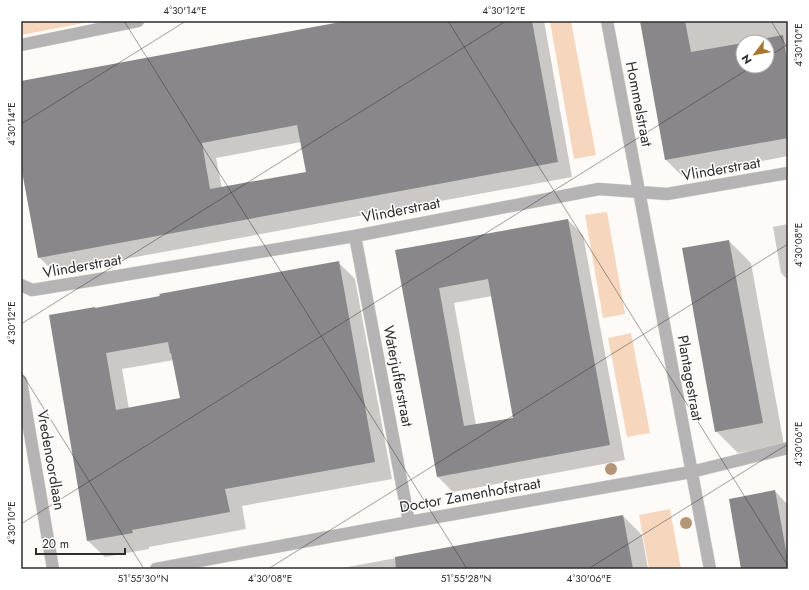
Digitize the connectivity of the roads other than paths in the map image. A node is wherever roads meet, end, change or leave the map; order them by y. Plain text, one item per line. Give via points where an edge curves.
1 (134, 21) edge
2 (607, 21) edge
3 (21, 45) edge
4 (788, 173) edge
5 (640, 193) junction
6 (355, 236) junction
7 (21, 285) edge
8 (21, 381) edge
9 (788, 448) edge
10 (692, 472) junction
11 (409, 522) junction
12 (53, 569) edge
13 (156, 569) edge
14 (710, 569) edge

1 - 3 street
2 - 5 street, Hommelstraat
4 - 5 street, Vlinderstraat via 668,194
5 - 6 street, Vlinderstraat via 599,188
5 - 10 street, Plantagestraat
6 - 7 street, Vlinderstraat via 32,290
6 - 11 street, Waterjufferstraat
8 - 12 street, Vredenoordlaan
9 - 10 street, Doctor Zamenhofstraat
10 - 11 street, Doctor Zamenhofstraat
10 - 14 street, Plantagestraat
11 - 13 street, Doctor Zamenhofstraat

